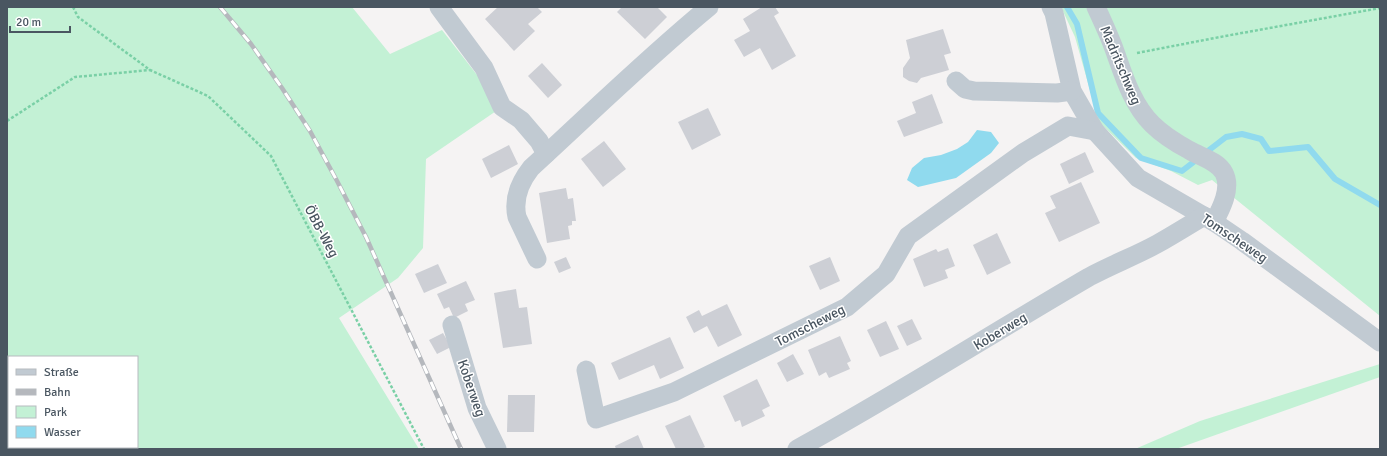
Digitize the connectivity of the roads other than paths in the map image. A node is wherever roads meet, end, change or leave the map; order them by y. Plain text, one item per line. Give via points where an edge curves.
1 (439, 7) edge
2 (709, 7) edge
3 (1051, 7) edge
4 (1096, 7) edge
5 (956, 81) dead end
6 (1072, 91) junction
7 (1095, 130) junction
8 (546, 154) junction
9 (1209, 219) junction
10 (537, 259) dead end
11 (452, 326) dead end
12 (1380, 342) edge
13 (586, 370) dead end
14 (497, 449) edge
15 (797, 449) edge

1 - 8 street via 484,68 502,107 522,120
2 - 8 street
3 - 6 street, Tomscheweg
4 - 9 street, Madritschweg via 1124,77 1142,112 1165,135 1221,168 1227,181 1224,203
5 - 6 street via 965,89 974,91
6 - 7 street, Tomscheweg
7 - 9 street, Tomscheweg via 1138,178
7 - 13 street, Tomscheweg via 1068,126 1023,153 908,236 886,274 847,308 674,392 596,419
8 - 10 street via 524,177 515,202 517,217
9 - 12 street, Tomscheweg
9 - 15 street, Koberweg via 1091,276
11 - 14 street, Koberweg via 477,408

